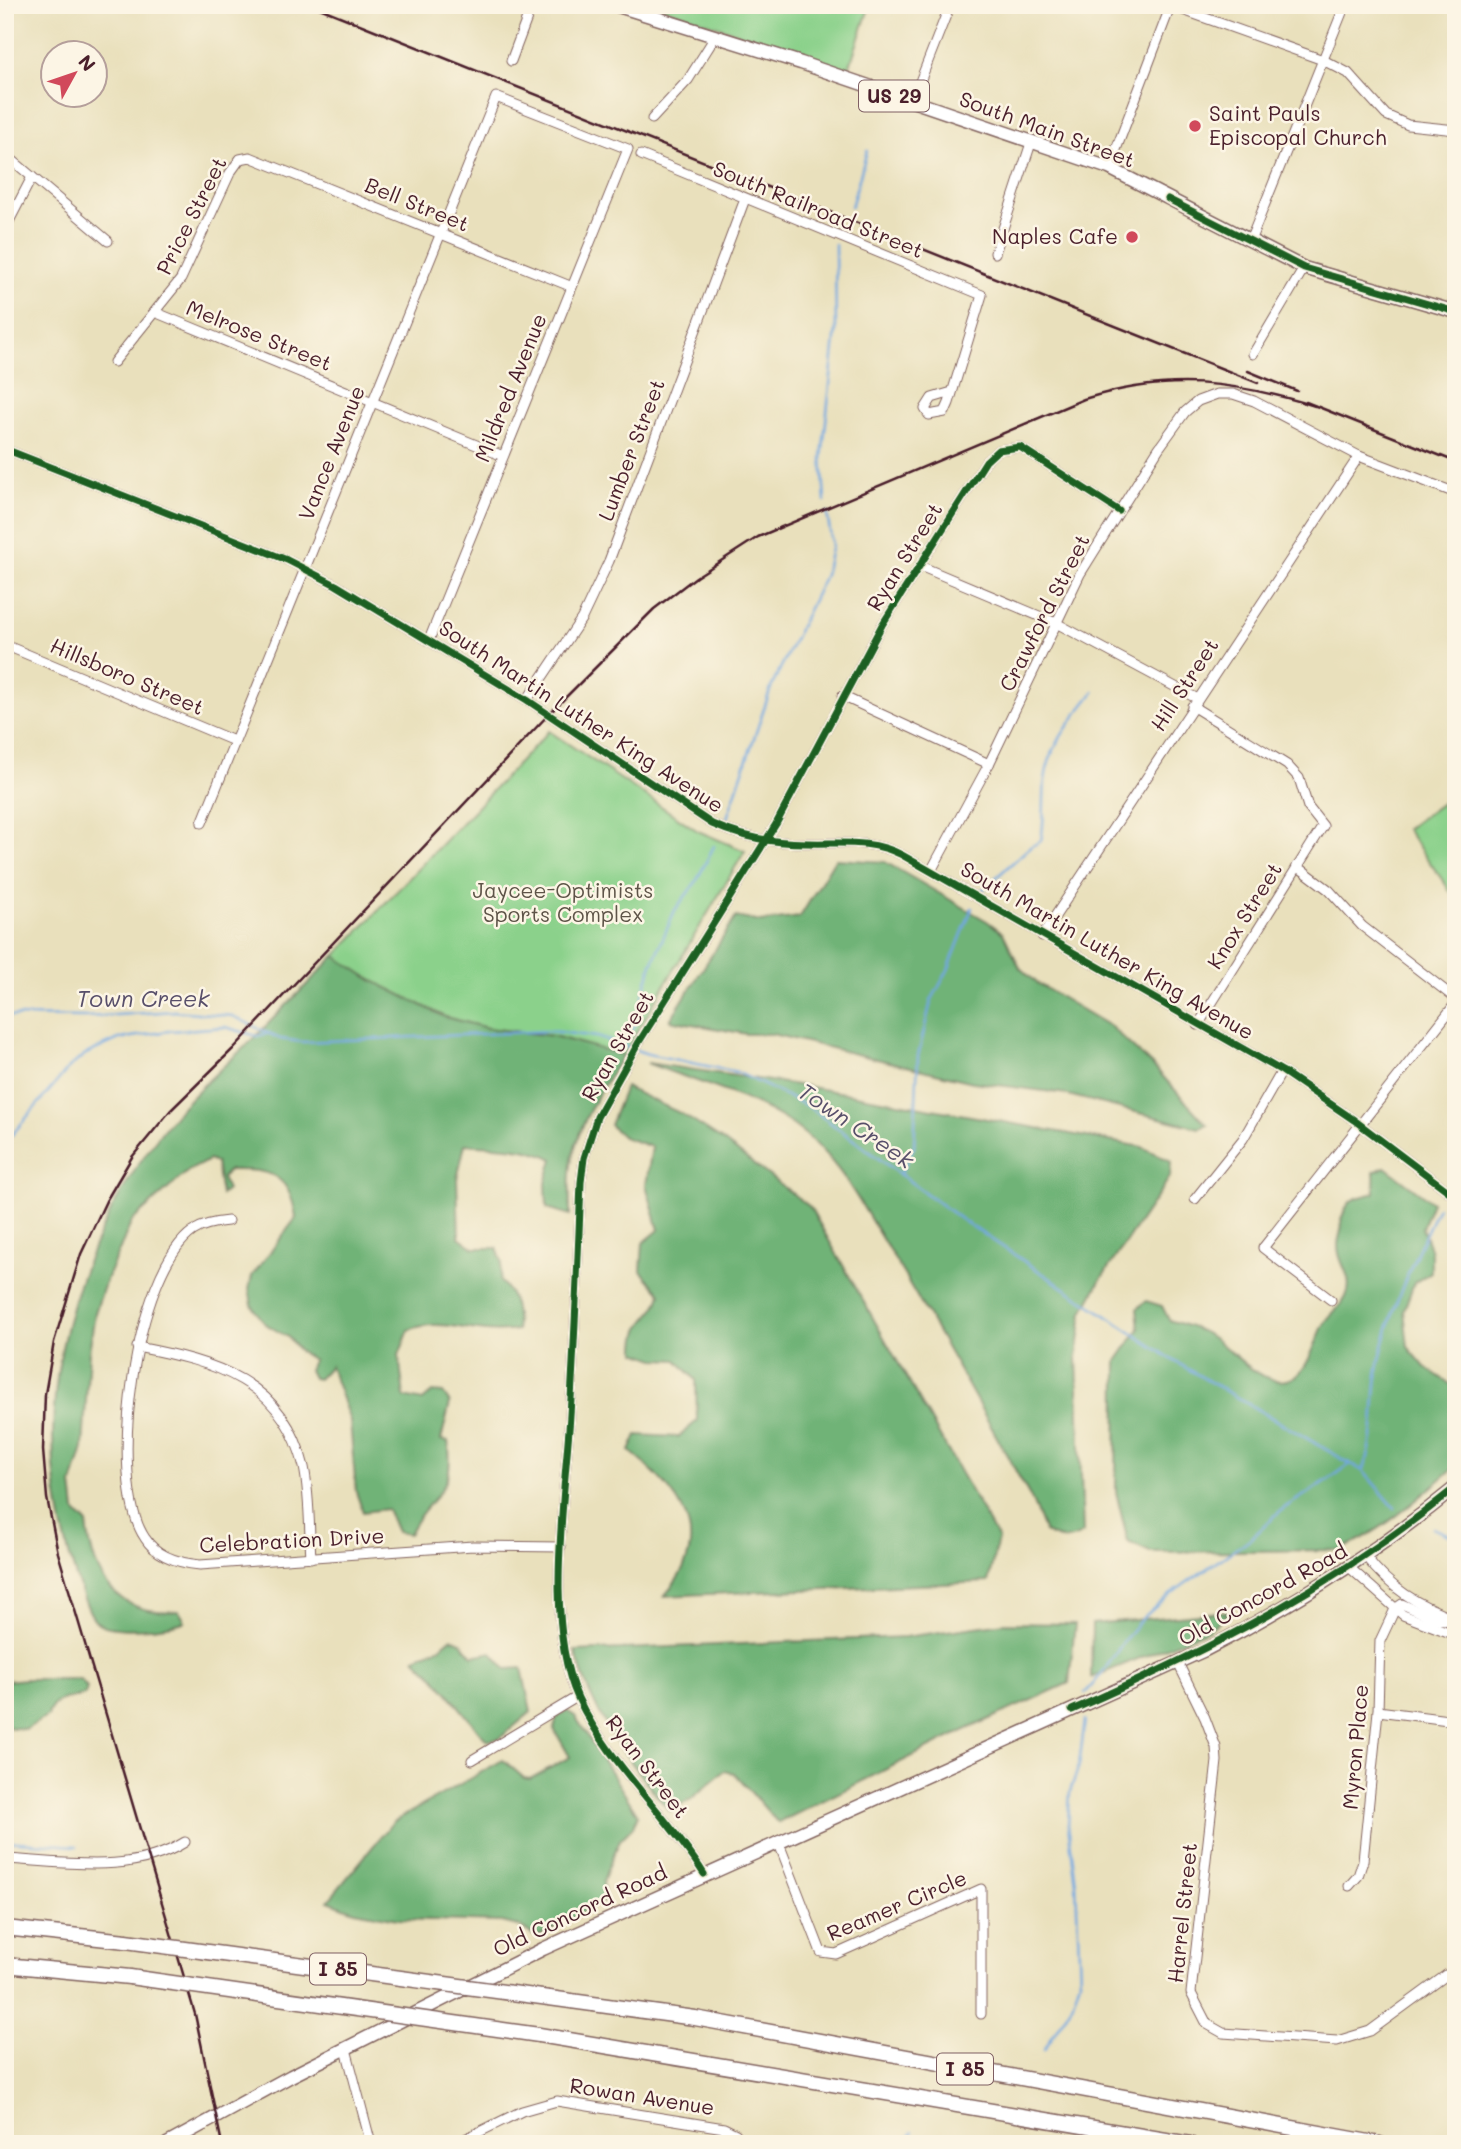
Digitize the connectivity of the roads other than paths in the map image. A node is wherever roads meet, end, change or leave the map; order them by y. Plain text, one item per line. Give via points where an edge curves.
1 (532, 5) edge
2 (615, 5) edge
3 (950, 5) edge
4 (1171, 5) edge
5 (1345, 5) edge
6 (715, 37) junction
7 (1323, 60) junction
8 (511, 61) dead end
9 (496, 97) joint
10 (912, 102) junction
11 (652, 119) dead end
12 (1456, 130) edge
13 (1031, 143) junction
14 (5, 154) edge
15 (641, 155) dead end
16 (250, 157) joint
17 (1109, 168) junction
18 (32, 177) junction
19 (745, 199) junction
20 (5, 229) edge
21 (440, 234) junction
22 (108, 241) dead end
23 (1250, 241) junction
24 (995, 253) dead end
25 (1304, 268) junction
26 (570, 286) junction
27 (1456, 312) edge
28 (157, 313) junction
29 (1253, 354) dead end
30 (114, 362) dead end
31 (952, 394) dead end
32 (373, 402) junction
33 (5, 449) edge
34 (503, 456) junction
35 (1359, 456) junction
36 (1456, 494) edge
37 (1119, 511) junction
38 (920, 566) junction
39 (304, 569) junction
40 (1058, 624) junction
41 (429, 640) junction
42 (5, 645) edge
43 (842, 696) junction
44 (527, 700) junction
45 (1194, 702) junction
46 (234, 741) junction
47 (989, 764) junction
48 (202, 823) dead end
49 (766, 839) junction
50 (1297, 866) junction
51 (931, 871) junction
52 (1042, 936) junction
53 (1456, 1001) edge
54 (1198, 1025) junction
55 (1282, 1071) junction
56 (1361, 1125) junction
57 (1456, 1197) edge
58 (1195, 1199) dead end
59 (228, 1221) dead end
60 (1331, 1300) dead end
61 (137, 1347) junction
62 (1456, 1487) edge
63 (561, 1547) junction
64 (1366, 1557) junction
65 (311, 1558) junction
66 (1350, 1568) junction
67 (1395, 1609) junction
68 (1456, 1620) edge
69 (1456, 1635) edge
70 (1178, 1663) junction
71 (577, 1697) junction
72 (1378, 1711) junction
73 (1456, 1721) edge
74 (471, 1760) dead end
75 (778, 1841) junction
76 (186, 1842) dead end
77 (5, 1859) edge
78 (704, 1874) junction
79 (1349, 1886) dead end
80 (5, 1928) edge
81 (5, 1965) edge
82 (1456, 1968) edge
83 (981, 2014) dead end
84 (346, 2049) junction
85 (167, 2144) edge
86 (371, 2144) edge
87 (455, 2144) edge
88 (742, 2144) edge
89 (1189, 2144) edge
90 (1380, 2144) edge

1 - 8 street
2 - 6 main road, South Main Street / US 29
3 - 10 street
4 - 7 street
4 - 17 street
5 - 7 street
6 - 10 main road, South Main Street / US 29
6 - 11 street via 688,80
7 - 12 street via 1348,73 1386,115 1408,125
7 - 23 street
9 - 21 street, Vance Avenue
9 - 26 street, Mildred Avenue via 628,149
10 - 13 main road, South Main Street / US 29
13 - 17 main road, South Main Street / US 29
13 - 24 street
14 - 18 street
15 - 19 street, South Railroad Street
16 - 21 street, Bell Street
16 - 28 street, Price Street via 240,159 230,173 181,279
17 - 23 main road, South Main Street / US 29
18 - 20 street
18 - 22 street
19 - 31 street, South Railroad Street via 982,295
19 - 44 street, Lumber Street via 609,561 582,618
21 - 26 street, Bell Street
21 - 32 street, Vance Avenue
23 - 25 main road, South Main Street / US 29
25 - 27 main road, South Main Street / US 29
25 - 29 street
26 - 34 street, Mildred Avenue
28 - 30 street, Price Street
28 - 32 street, Melrose Street
32 - 34 street, Melrose Street
32 - 39 street, Vance Avenue
33 - 39 street, South Martin Luther King Avenue
34 - 41 street, Mildred Avenue
35 - 36 street
35 - 37 street, Crawford Street via 1254,401 1217,394 1185,412
35 - 45 street, Hill Street
37 - 38 street, Ryan Street via 1020,447 998,450 986,461
37 - 40 street, Crawford Street via 1080,574
38 - 40 street
38 - 43 street, Ryan Street
39 - 41 street, South Martin Luther King Avenue
39 - 46 street, Vance Avenue
40 - 45 street
40 - 47 street, Crawford Street
41 - 44 street, South Martin Luther King Avenue
42 - 46 street, Hillsboro Street
43 - 47 street
43 - 49 street, Ryan Street
44 - 49 street, South Martin Luther King Avenue via 698,817
45 - 50 street, Knox Street via 1299,778 1308,807 1323,826
45 - 52 street, Hill Street
46 - 48 street, Vance Avenue
47 - 51 street, Crawford Street
49 - 51 street, South Martin Luther King Avenue via 875,845
49 - 63 street, Ryan Street via 639,1042 597,1117 584,1158
50 - 53 street via 1329,890 1362,926
50 - 54 street, Knox Street
51 - 52 street, South Martin Luther King Avenue
52 - 54 street, South Martin Luther King Avenue
53 - 56 street
54 - 55 street, South Martin Luther King Avenue
55 - 56 street, South Martin Luther King Avenue
55 - 58 street via 1243,1139
56 - 57 street, South Martin Luther King Avenue
56 - 60 street via 1263,1248
59 - 61 street, Celebration Drive via 193,1230 182,1242 155,1290
61 - 65 street via 215,1365 272,1402 292,1433 304,1467
61 - 65 street, Celebration Drive via 128,1436 132,1499 146,1541 185,1564
62 - 64 main road, Old Concord Road
63 - 65 street, Celebration Drive via 473,1546
63 - 71 street, Ryan Street via 562,1642
64 - 66 main road, Old Concord Road
64 - 68 street via 1402,1594
66 - 67 street
66 - 70 main road, Old Concord Road
67 - 68 street via 1402,1604 1435,1619
67 - 69 street via 1420,1624
67 - 72 street, Myron Place via 1380,1641
70 - 75 main road, Old Concord Road
70 - 82 street, Harrel Street via 1216,1747 1191,1993 1207,2024 1223,2033 1337,2041 1354,2038
71 - 74 street
71 - 78 street, Ryan Street via 601,1739
72 - 73 street
72 - 79 street, Myron Place via 1363,1861
75 - 78 main road, Old Concord Road
75 - 83 street, Reamer Circle via 821,1952 828,1955 981,1889
76 - 77 street via 135,1862
78 - 84 main road, Old Concord Road
80 - 90 highway, I 85, bridge via 695,2018
81 - 89 highway, I 85, bridge via 130,1977 539,2035
84 - 85 main road, Old Concord Road
84 - 86 street
87 - 88 street, Rowan Avenue via 522,2111 557,2102 724,2127

